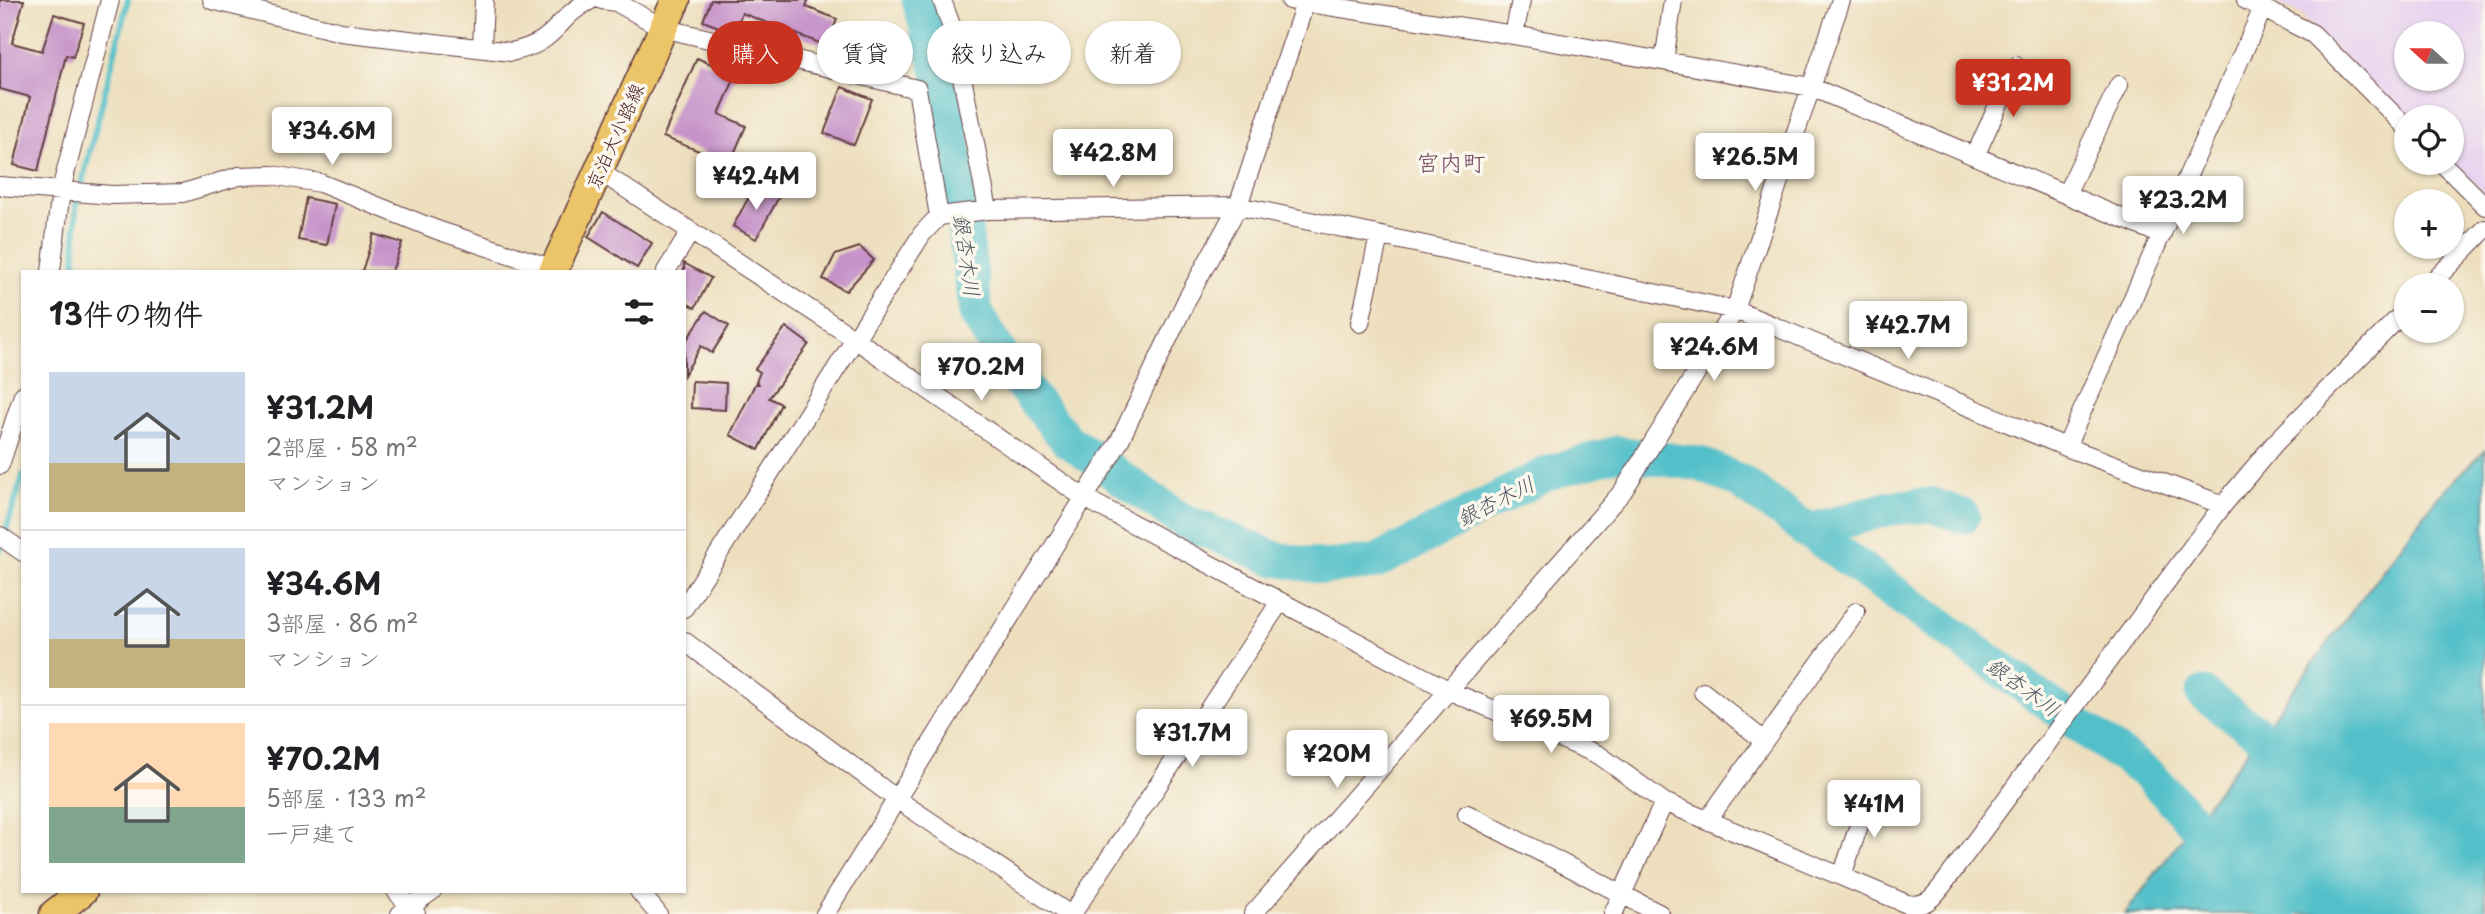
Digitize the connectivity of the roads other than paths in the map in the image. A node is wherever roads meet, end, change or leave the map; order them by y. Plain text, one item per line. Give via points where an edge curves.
1 (110, 0) edge
2 (212, 0) edge
3 (484, 0) edge
4 (590, 0) edge
5 (602, 0) edge
6 (676, 0) edge
7 (942, 0) edge
8 (1521, 0) edge
9 (1673, 0) edge
10 (1841, 0) edge
11 (2246, 0) edge
12 (1300, 1) edge
13 (2263, 8) junction
14 (663, 28) junction
15 (1514, 35) junction
16 (482, 48) junction
17 (1664, 61) junction
18 (2016, 66) dead end
19 (2119, 85) dead end
20 (1811, 87) junction
21 (2394, 115) edge
22 (1975, 156) junction
23 (598, 171) junction
24 (2454, 175) edge
25 (0, 186) edge
26 (61, 190) junction
27 (2066, 194) junction
28 (1238, 206) junction
29 (2485, 206) edge
30 (988, 210) junction
31 (939, 216) junction
32 (2485, 229) edge
33 (691, 231) junction
34 (2162, 235) junction
35 (1380, 236) junction
36 (51, 270) edge
37 (554, 270) edge
38 (667, 270) edge
39 (2442, 273) edge
40 (1735, 310) junction
41 (2394, 322) edge
42 (1360, 323) dead end
43 (855, 339) junction
44 (21, 401) edge
45 (2066, 447) junction
46 (0, 465) edge
47 (1086, 499) junction
48 (2222, 505) junction
49 (4, 539) edge
50 (21, 551) edge
51 (1280, 602) junction
52 (686, 605) edge
53 (1856, 612) dead end
54 (686, 642) edge
55 (1450, 691) junction
56 (1703, 692) dead end
57 (1764, 741) junction
58 (1870, 792) dead end
59 (898, 800) junction
60 (1664, 802) junction
61 (1467, 814) dead end
62 (1707, 821) junction
63 (1842, 876) junction
64 (80, 893) edge
65 (397, 893) edge
66 (430, 893) edge
67 (641, 893) edge
68 (1622, 894) junction
69 (409, 912) edge
70 (54, 914) edge
71 (658, 914) edge
72 (825, 914) edge
73 (1070, 914) edge
74 (1253, 914) edge
75 (1614, 914) edge
76 (1660, 914) edge

1 - 26 street
2 - 16 street via 341,32
3 - 16 street
4 - 16 street via 576,7 555,33 536,47 510,52
5 - 14 street via 616,2
6 - 14 main road, 京泊大小路線
7 - 30 street via 953,31
8 - 15 street
9 - 17 street
10 - 20 street
11 - 13 street
12 - 15 street
12 - 28 street
13 - 21 street via 2313,34
13 - 34 street
14 - 23 main road, 京泊大小路線
14 - 31 street via 917,89
15 - 17 street
17 - 20 street
18 - 22 street
19 - 27 street
20 - 22 street
20 - 40 street
22 - 27 street
23 - 33 street
23 - 37 main road, 京泊大小路線
24 - 29 street
25 - 26 street
26 - 36 street
26 - 37 street via 183,194 239,176 272,175 320,183
27 - 34 street
28 - 30 street
28 - 35 street
28 - 47 street
30 - 31 street
31 - 43 street via 922,234
32 - 39 street
33 - 38 street
33 - 43 street
34 - 45 street
35 - 40 street
35 - 42 street
40 - 45 street
40 - 55 street via 1623,491
41 - 48 street via 2275,443
43 - 47 street
43 - 52 street
44 - 46 street
45 - 48 street
47 - 51 street
47 - 59 street
48 - 63 street via 1931,900 1921,906 1907,904
49 - 50 street
51 - 55 street
51 - 73 street
53 - 57 street
54 - 59 street
55 - 60 street via 1599,755
55 - 74 street
56 - 57 street
57 - 62 street
58 - 63 street
59 - 72 street
59 - 73 street
60 - 62 street
60 - 68 street
61 - 68 street
62 - 63 street
64 - 70 main road
65 - 69 street
66 - 69 street
67 - 71 street
68 - 75 street
68 - 76 street

